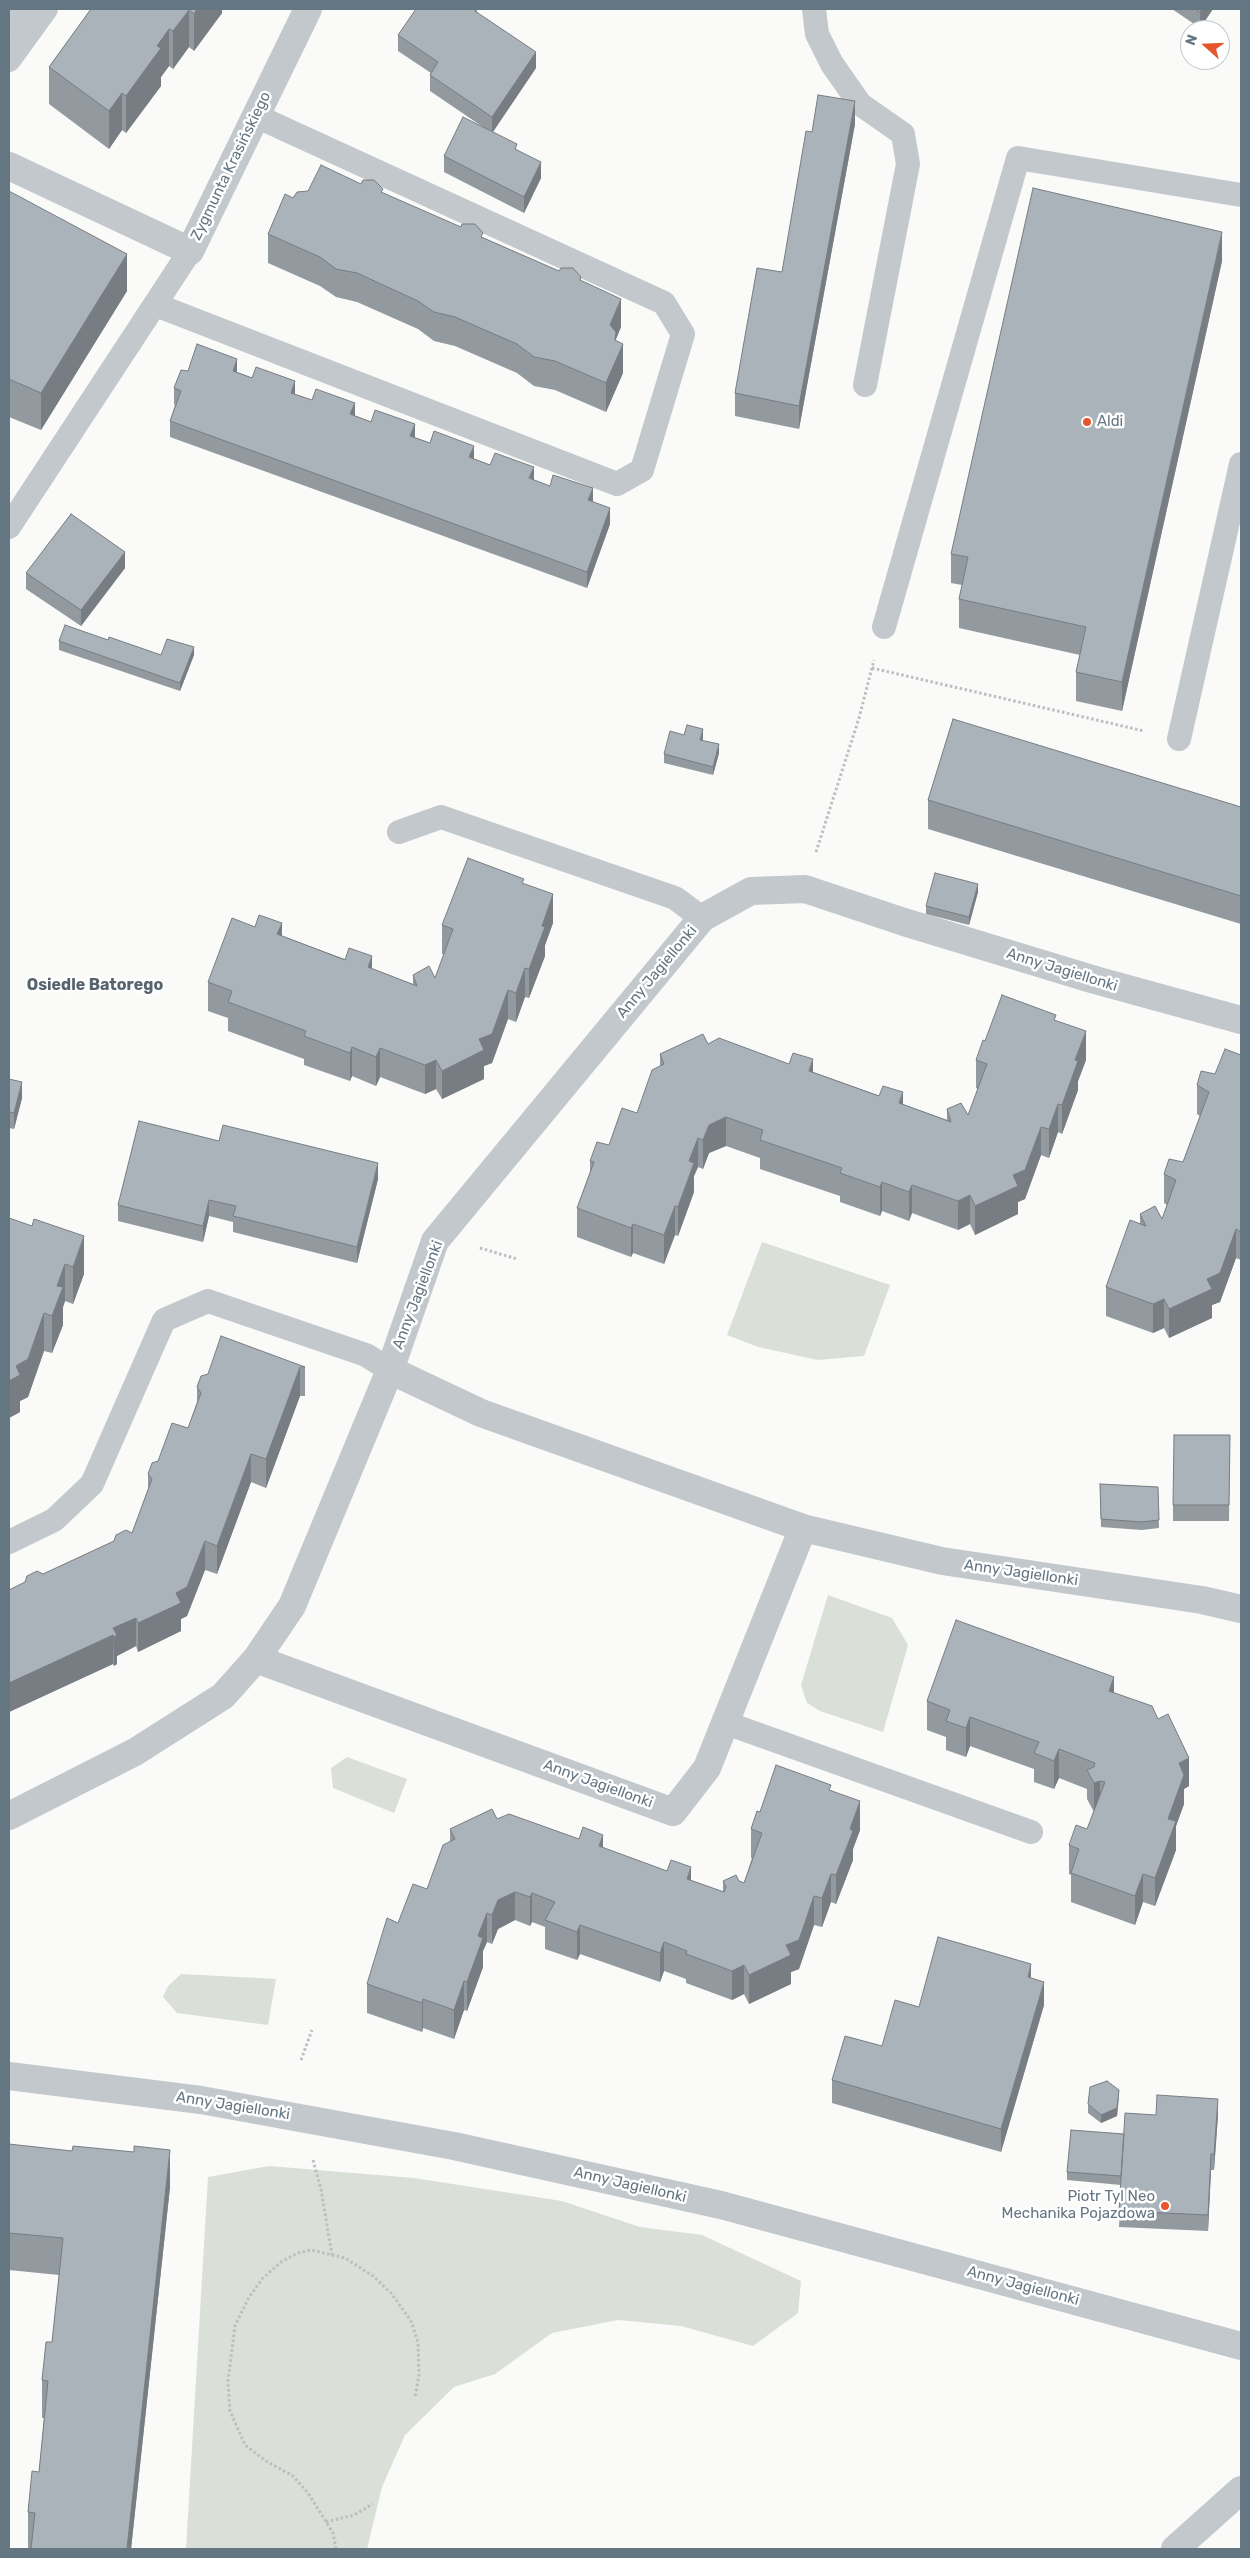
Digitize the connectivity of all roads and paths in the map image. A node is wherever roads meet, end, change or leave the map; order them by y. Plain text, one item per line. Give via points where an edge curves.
1 (17, 9) edge
2 (46, 9) edge
3 (308, 9) edge
4 (814, 9) edge
5 (23, 40) junction
6 (9, 60) edge
7 (256, 116) junction
8 (9, 166) edge
9 (1241, 195) edge
10 (190, 251) junction
11 (156, 304) junction
12 (865, 385) dead end
13 (1241, 464) edge
14 (9, 527) edge
15 (884, 627) joint
16 (872, 668) junction
17 (1179, 739) joint
18 (398, 832) dead end
19 (805, 889) junction
20 (702, 918) junction
21 (1241, 1020) edge
22 (472, 1246) dead end
23 (517, 1259) dead end
24 (390, 1370) junction
25 (802, 1528) junction
26 (9, 1542) edge
27 (1241, 1609) edge
28 (256, 1659) junction
29 (726, 1723) junction
30 (9, 1816) edge
31 (1031, 1832) dead end
32 (312, 2030) dead end
33 (301, 2060) dead end
34 (9, 2076) edge
35 (311, 2153) dead end
36 (332, 2255) junction
37 (1241, 2346) edge
38 (415, 2398) dead end
39 (1241, 2490) edge
40 (372, 2504) dead end
41 (326, 2522) junction
42 (336, 2549) edge
43 (1175, 2549) edge

1 - 5 lane
2 - 5 lane
3 - 7 street, Zygmunta Krasińskiego
4 - 12 lane via 817,34 832,64 860,104 903,134 908,164
5 - 6 lane
7 - 10 street, Zygmunta Krasińskiego
7 - 11 lane via 664,303 683,334 642,470 617,484
8 - 10 street, Zygmunta Krasińskiego
9 - 15 lane via 1018,158
10 - 11 lane
11 - 14 lane
13 - 17 lane
15 - 16 path
16 - 17 path
16 - 19 path
18 - 20 lane via 441,817 675,898
19 - 20 street, Anny Jagiellonki via 752,891
19 - 21 street, Anny Jagiellonki via 1095,980
20 - 24 street, Anny Jagiellonki via 435,1241
22 - 23 path
24 - 25 street, Anny Jagiellonki via 481,1413
24 - 26 lane via 366,1355 208,1301 164,1320 92,1484 54,1520
24 - 28 street, Anny Jagiellonki via 292,1606
25 - 27 street, Anny Jagiellonki via 942,1561 1202,1600
25 - 29 street, Anny Jagiellonki
28 - 29 street, Anny Jagiellonki via 673,1812 707,1768
28 - 30 street, Anny Jagiellonki via 224,1696 135,1752
29 - 31 lane
32 - 33 path
34 - 37 street, Anny Jagiellonki via 201,2100 454,2146 721,2205
35 - 36 path via 321,2189
36 - 38 path via 345,2258 373,2276 411,2321 418,2342 420,2375
36 - 41 path via 312,2250 298,2253 281,2262 262,2279 248,2299 236,2326 228,2381 230,2411 245,2445 293,2476
39 - 43 street
40 - 41 path via 354,2515
41 - 42 path via 333,2533

